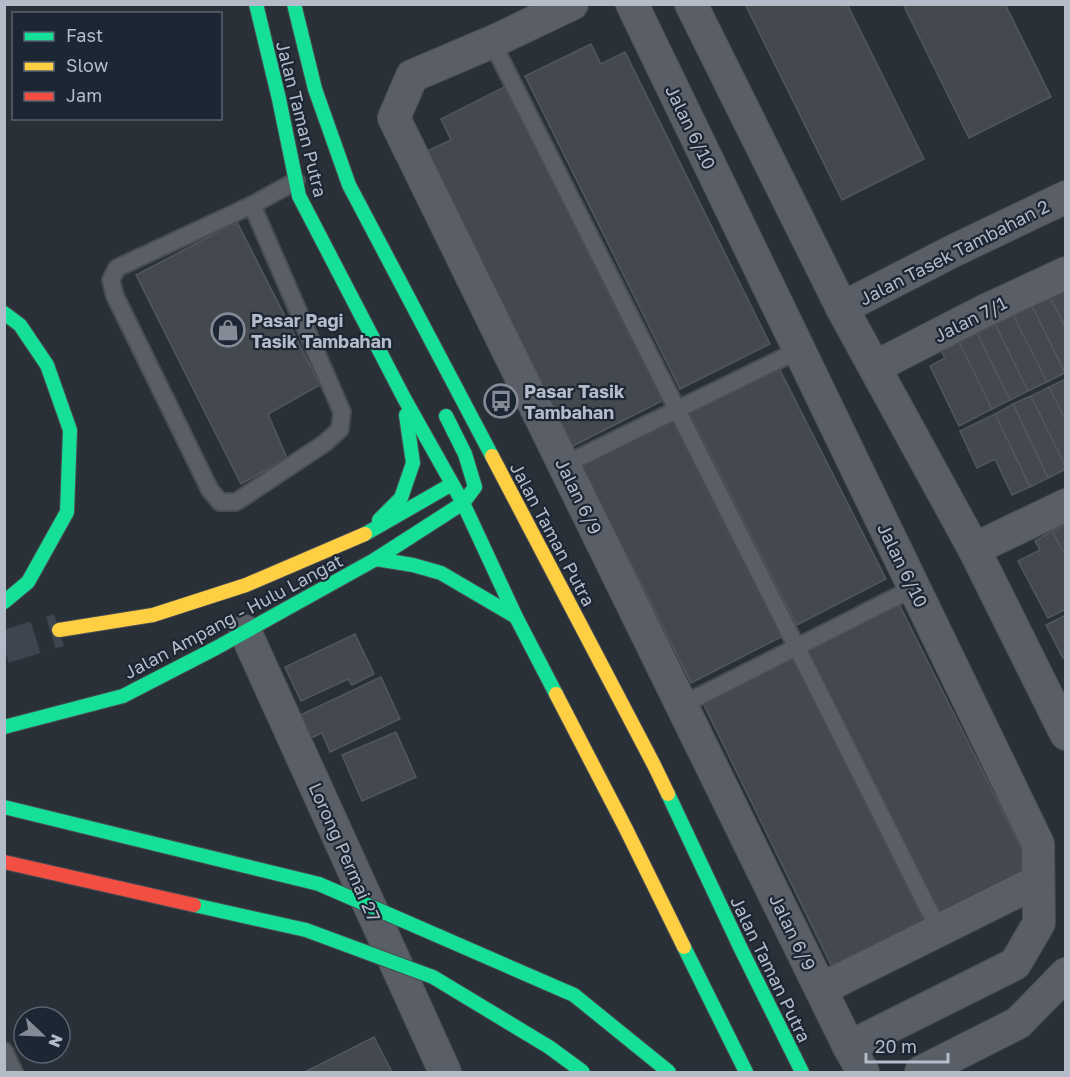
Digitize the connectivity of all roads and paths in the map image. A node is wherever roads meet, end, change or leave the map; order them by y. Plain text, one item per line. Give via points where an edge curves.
1 (256, 4) edge
2 (294, 4) edge
3 (573, 4) edge
4 (632, 4) edge
5 (691, 4) edge
6 (492, 42) junction
7 (296, 181) junction
8 (349, 185) junction
9 (1065, 197) edge
10 (252, 205) junction
11 (1065, 273) edge
12 (385, 281) dead end
13 (842, 308) junction
14 (4, 313) edge
15 (799, 350) junction
16 (875, 367) junction
17 (404, 398) junction
18 (440, 404) dead end
19 (678, 409) junction
20 (564, 465) junction
21 (452, 484) junction
22 (479, 490) junction
23 (463, 503) junction
24 (1065, 505) edge
25 (366, 534) junction
26 (974, 549) junction
27 (376, 559) junction
28 (914, 588) junction
29 (4, 602) edge
30 (516, 617) junction
31 (59, 630) tunnel mouth
32 (245, 631) junction
33 (796, 647) junction
34 (682, 705) junction
35 (4, 727) edge
36 (1065, 734) edge
37 (624, 738) dead end
38 (654, 765) junction
39 (4, 807) edge
40 (4, 862) edge
41 (1038, 881) junction
42 (939, 930) junction
43 (1065, 974) edge
44 (821, 989) junction
45 (4, 1051) edge
46 (856, 1060) edge
47 (809, 1070) edge
48 (14, 1072) edge
49 (445, 1072) edge
50 (583, 1072) edge
51 (669, 1072) edge
52 (746, 1072) edge
53 (921, 1072) edge

1 - 7 main road, Jalan Taman Putra
2 - 8 main road, Jalan Taman Putra via 315,89
3 - 6 street, Jalan 6/9
4 - 15 street, Jalan 6/10
5 - 13 street
6 - 19 lane
6 - 20 street, Jalan 6/9 via 412,76 394,118
7 - 10 lane
7 - 17 main road, Jalan Taman Putra via 299,196
8 - 12 main road
8 - 38 main road, Jalan Taman Putra
9 - 13 street, Jalan Tasek Tambahan 2
10 - 10 lane via 342,412 339,429 325,443 236,502 220,502 210,490 115,296 111,280 117,268
11 - 16 street, Jalan 7/1
13 - 16 street
14 - 29 main road via 20,325 47,365 70,430 67,512 28,582
15 - 19 lane
15 - 28 street, Jalan 6/10
16 - 26 street
17 - 21 main road, Jalan Taman Putra
17 - 25 main road via 412,463 400,498
18 - 22 main road
19 - 20 lane
19 - 33 lane
20 - 34 street, Jalan 6/9
21 - 22 main road
21 - 23 main road, Jalan Taman Putra
21 - 25 main road, Jalan Ampang - Hulu Langat
22 - 23 main road
23 - 27 main road, Jalan Ampang - Hulu Langat
23 - 30 main road, Jalan Taman Putra
24 - 26 street
25 - 31 main road, Jalan Ampang - Hulu Langat via 246,585 153,615
26 - 36 street
27 - 30 main road via 441,573
27 - 32 main road, Jalan Ampang - Hulu Langat
28 - 33 lane
28 - 41 street, Jalan 6/10 via 1038,844
30 - 52 main road, Jalan Taman Putra
32 - 35 main road, Jalan Ampang - Hulu Langat via 123,696
32 - 49 street, Lorong Permai 27
33 - 34 lane
33 - 42 lane
34 - 44 street, Jalan 6/9
37 - 38 main road
38 - 47 main road, Jalan Taman Putra via 740,947
39 - 51 main road, bridge via 319,884 574,995
40 - 50 main road, bridge via 306,930 433,977
41 - 42 street
41 - 46 street, Jalan 6/10 via 1039,923 1015,964
42 - 44 street
43 - 53 street via 1018,1023
44 - 46 street, Jalan 6/9
45 - 48 lane

